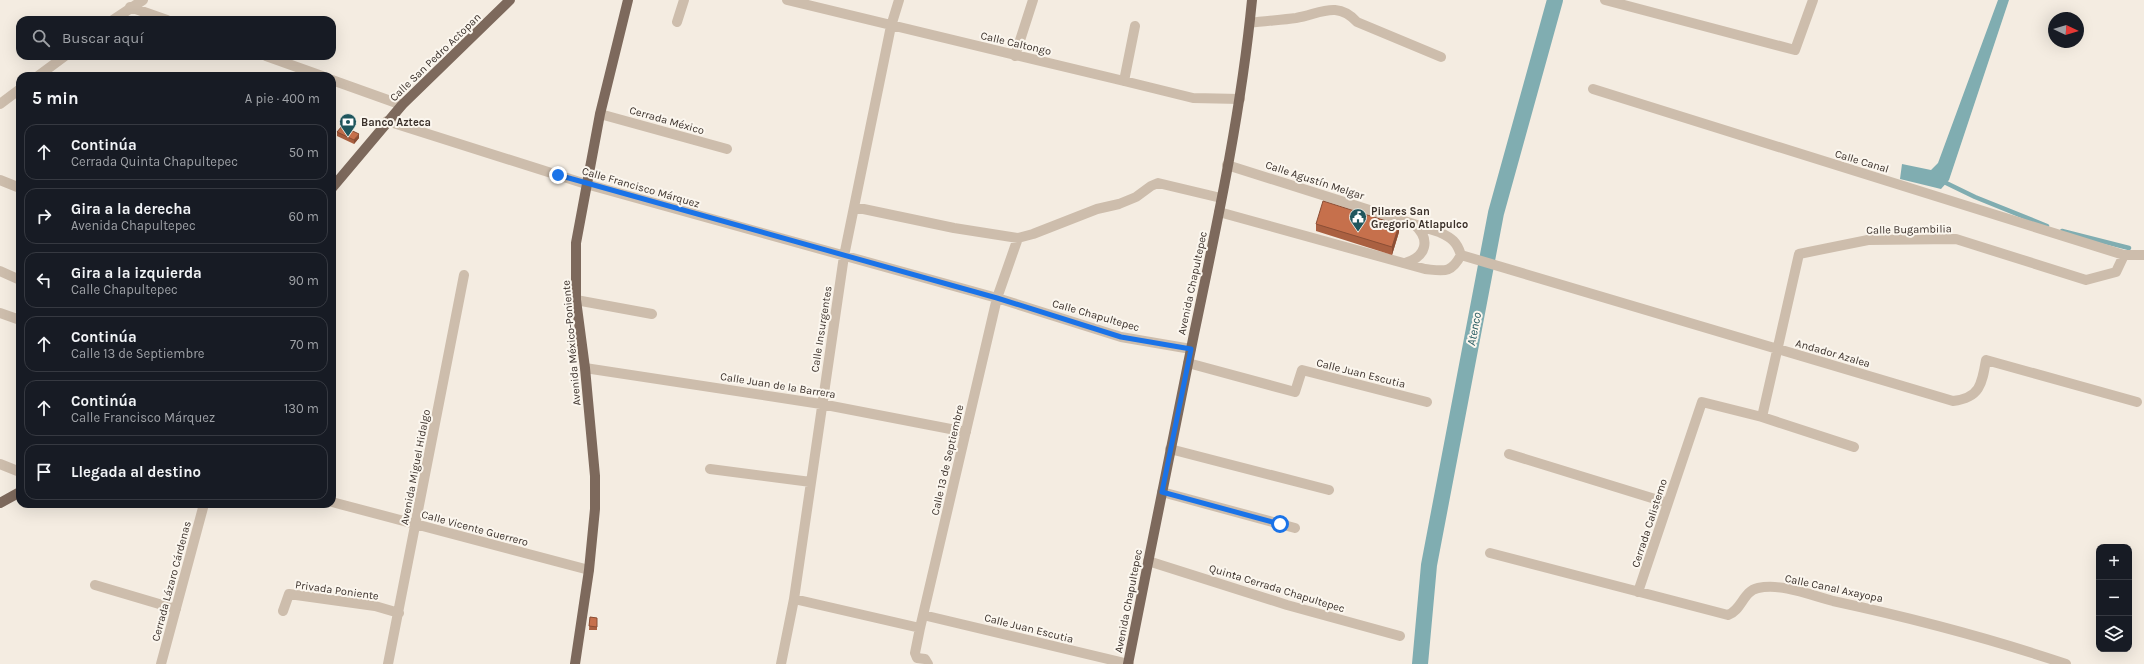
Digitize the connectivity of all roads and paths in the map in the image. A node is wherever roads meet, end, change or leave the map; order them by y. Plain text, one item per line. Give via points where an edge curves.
1 (143, 0) edge
2 (510, 0) edge
3 (628, 0) edge
4 (684, 0) edge
5 (787, 0) edge
6 (899, 0) edge
7 (1033, 0) edge
8 (1252, 0) edge
9 (1606, 0) edge
10 (1813, 0) edge
11 (130, 7) junction
12 (118, 16) edge
13 (156, 16) edge
14 (677, 22) dead end
15 (1250, 23) junction
16 (892, 26) junction
17 (1135, 26) dead end
18 (1015, 56) junction
19 (1441, 57) dead end
20 (60, 60) edge
21 (277, 60) edge
22 (43, 72) edge
23 (311, 72) edge
24 (336, 81) edge
25 (1124, 81) junction
26 (1593, 89) dead end
27 (16, 92) edge
28 (1240, 99) junction
29 (0, 104) edge
30 (402, 105) junction
31 (600, 114) junction
32 (387, 121) junction
33 (727, 149) dead end
34 (1227, 164) junction
35 (0, 180) edge
36 (336, 182) edge
37 (586, 184) junction
38 (16, 186) edge
39 (1221, 198) junction
40 (854, 207) junction
41 (1219, 212) junction
42 (1413, 224) junction
43 (1018, 238) junction
44 (1461, 255) junction
45 (2124, 255) junction
46 (2144, 255) edge
47 (844, 256) junction
48 (1405, 263) junction
49 (0, 271) edge
50 (464, 275) dead end
51 (16, 278) edge
52 (997, 298) junction
53 (576, 300) junction
54 (0, 313) edge
55 (652, 314) dead end
56 (16, 319) edge
57 (1191, 349) junction
58 (1777, 350) junction
59 (1188, 363) junction
60 (585, 368) junction
61 (1426, 402) dead end
62 (2137, 402) dead end
63 (822, 404) junction
64 (1762, 418) junction
65 (966, 432) junction
66 (1854, 446) dead end
67 (1170, 449) junction
68 (1509, 454) dead end
69 (0, 464) edge
70 (710, 469) dead end
71 (16, 470) edge
72 (811, 482) junction
73 (1329, 490) dead end
74 (1162, 492) junction
75 (16, 494) edge
76 (0, 503) edge
77 (336, 503) edge
78 (1668, 503) junction
79 (203, 508) edge
80 (416, 524) junction
81 (1295, 528) dead end
82 (1490, 553) dead end
83 (1148, 561) junction
84 (589, 570) junction
85 (95, 585) dead end
86 (1638, 592) junction
87 (794, 599) junction
88 (176, 609) junction
89 (283, 611) dead end
90 (399, 613) junction
91 (923, 615) junction
92 (920, 628) junction
93 (1400, 636) dead end
94 (161, 664) edge
95 (388, 664) edge
96 (575, 664) edge
97 (781, 664) edge
98 (928, 664) edge
99 (1128, 664) edge
100 (2066, 664) edge

1 - 11 street
2 - 30 main road, Calle San Pedro Actopan
3 - 31 main road, Avenida México-Poniente
4 - 14 street
5 - 16 street, Calle Caltongo
6 - 16 street, Calle Insurgentes
7 - 18 street
8 - 15 main road, Avenida Chapultepec
9 - 10 street via 1794,50
11 - 12 street
11 - 13 street
15 - 19 street via 1298,18 1323,5 1339,5 1350,10 1357,22
15 - 28 main road, Avenida Chapultepec
16 - 18 street, Calle Caltongo
16 - 40 street, Calle Insurgentes
17 - 25 street
18 - 25 street, Calle Caltongo
20 - 22 street
21 - 23 street
24 - 30 street
25 - 28 street, Calle Caltongo via 1193,98
26 - 45 street, Calle Canal
27 - 29 street
28 - 34 main road, Avenida Chapultepec
30 - 32 main road, Calle San Pedro Actopan
31 - 33 street, Cerrada México
31 - 37 main road, Avenida México-Poniente
32 - 36 main road, Calle San Pedro Actopan
32 - 37 street, Calle Francisco Márquez
34 - 39 main road, Avenida Chapultepec
34 - 42 street, Calle Agustín Melgar
35 - 38 street
37 - 47 street, Calle Francisco Márquez
37 - 53 main road, Avenida México-Poniente via 576,244
39 - 41 main road, Avenida Chapultepec
39 - 43 street via 1158,183 1119,204 1097,209
40 - 43 street via 954,228
40 - 47 street, Calle Insurgentes
41 - 48 street
41 - 57 main road, Avenida Chapultepec
42 - 44 street, Calle Agustín Melgar via 1452,238 1458,245
42 - 48 street via 1422,233 1424,245 1421,255
43 - 52 street, Calle 13 de Septiembre
44 - 48 street via 1455,266 1447,270 1425,269
44 - 58 street, Andador Azalea
45 - 46 street, Calle Canal
45 - 58 street, Calle Bugambilia via 2116,272 2086,280 1956,239 1868,240 1800,254
47 - 52 street
47 - 63 street, Calle Insurgentes
49 - 51 street
50 - 80 street, Avenida Miguel Hidalgo
52 - 57 street, Calle Chapultepec via 1121,337
52 - 65 street, Calle 13 de Septiembre
53 - 55 street
53 - 60 main road, Avenida México-Poniente
54 - 56 street
57 - 59 main road, Avenida Chapultepec
58 - 62 street, Andador Azalea via 1953,401 1966,399 1975,393 1983,379 1986,360
58 - 64 street
59 - 61 street, Calle Juan Escutia via 1295,392 1302,370
59 - 67 main road, Avenida Chapultepec
60 - 63 street, Calle Juan de la Barrera
60 - 84 main road, Avenida México-Poniente via 595,476 595,509
63 - 65 street, Calle Juan de la Barrera
63 - 72 street, Calle Insurgentes
64 - 66 street
64 - 78 street, Cerrada Calistemo via 1702,402
65 - 91 street, Calle 13 de Septiembre
67 - 73 street
67 - 74 main road, Avenida Chapultepec
68 - 78 street
69 - 71 street
70 - 72 street
72 - 87 street, Calle Insurgentes
74 - 81 street
74 - 83 main road, Avenida Chapultepec
75 - 76 main road
77 - 80 street, Calle Vicente Guerrero
78 - 86 street, Cerrada Calistemo
79 - 88 street, Cerrada Lázaro Cárdenas
80 - 84 street, Calle Vicente Guerrero
80 - 90 street, Avenida Miguel Hidalgo
82 - 86 street, Calle Canal Axayopa
83 - 93 street, Quinta Cerrada Chapultepec via 1287,605
83 - 99 main road, Avenida Chapultepec
84 - 96 main road, Avenida México-Poniente
85 - 88 street
86 - 100 street, Calle Canal Axayopa via 1728,615 1736,612 1749,592 1758,588 1792,590 1882,610 1996,641
87 - 92 street
87 - 97 street, Calle Insurgentes
88 - 94 street, Cerrada Lázaro Cárdenas
89 - 90 street, Privada Poniente via 289,594 375,606
90 - 95 street, Avenida Miguel Hidalgo
91 - 92 street, Calle 13 de Septiembre
91 - 99 street, Calle Juan Escutia
92 - 98 street, Calle 13 de Septiembre via 914,653 917,658 925,659

